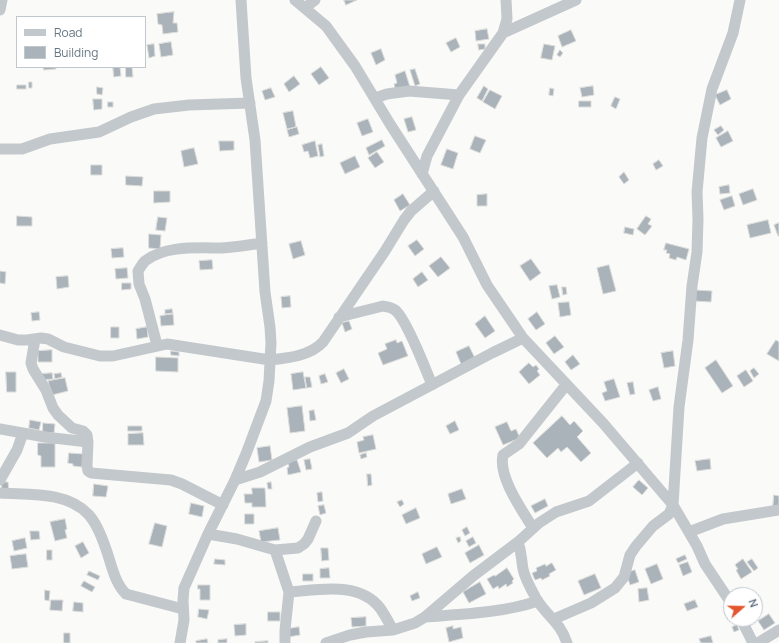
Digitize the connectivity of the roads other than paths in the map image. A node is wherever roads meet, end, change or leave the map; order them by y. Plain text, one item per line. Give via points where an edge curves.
1 (2, 0) edge
2 (241, 0) edge
3 (295, 0) edge
4 (315, 0) edge
5 (506, 0) edge
6 (576, 0) edge
7 (740, 0) edge
8 (305, 8) junction
9 (0, 10) edge
10 (502, 33) junction
11 (459, 96) junction
12 (375, 98) junction
13 (250, 103) junction
14 (0, 149) edge
15 (422, 174) junction
16 (434, 191) junction
17 (262, 243) junction
18 (339, 317) junction
19 (0, 335) edge
20 (523, 338) junction
21 (35, 339) junction
22 (157, 345) junction
23 (270, 360) junction
24 (432, 385) junction
25 (566, 385) junction
26 (0, 429) edge
27 (22, 433) junction
28 (88, 442) junction
29 (638, 463) junction
30 (0, 480) edge
31 (235, 480) junction
32 (0, 493) edge
33 (223, 504) junction
34 (672, 505) junction
35 (779, 510) edge
36 (316, 521) dead end
37 (533, 528) junction
38 (689, 532) junction
39 (208, 534) junction
40 (518, 542) junction
41 (275, 550) junction
42 (723, 590) edge
43 (289, 592) junction
44 (538, 601) junction
45 (183, 609) junction
46 (425, 617) junction
47 (554, 619) junction
48 (745, 627) edge
49 (393, 630) junction
50 (779, 630) edge
51 (180, 643) edge
52 (285, 643) edge
53 (326, 643) edge
54 (567, 643) edge
55 (753, 643) edge
56 (758, 643) edge

1 - 9 street
2 - 13 street
3 - 8 street
4 - 8 street
5 - 10 street via 507,19
6 - 10 street
7 - 34 street via 733,33 708,101 700,151 697,252 679,407
8 - 12 street via 326,26
10 - 11 street
11 - 12 street via 409,91
11 - 15 street via 427,156
12 - 15 street
13 - 14 street via 189,104 154,109 106,130 50,139 22,149
13 - 17 street
15 - 16 street
16 - 18 street via 404,220
16 - 20 street via 488,285
17 - 22 street via 162,252 144,262 138,271 139,284 146,299
17 - 23 street via 270,327
18 - 23 street via 323,342 313,350
18 - 24 street via 383,306 396,310 415,344
19 - 21 street via 18,340
20 - 24 street
20 - 25 street
21 - 22 street via 48,339 70,349 100,356 113,356
21 - 28 street via 31,363 53,408 72,428 82,431
22 - 23 street via 180,345
23 - 31 street via 266,401
24 - 31 street via 348,433 310,447 260,472
25 - 29 street
25 - 37 street via 519,444 503,455 501,462 510,490
26 - 27 street
27 - 28 street
27 - 30 street via 17,450
28 - 33 street via 87,466 91,473 170,480
29 - 34 street
29 - 37 street via 589,501 556,512
31 - 33 street
32 - 45 street via 48,496 77,505 88,514 97,527 120,588 126,594
33 - 39 street
34 - 38 street
34 - 47 street via 669,514 653,526 636,546 628,560 624,577 615,588 591,603
35 - 38 street via 723,518
36 - 41 street via 304,544 298,548
37 - 40 street
38 - 42 street via 705,564
39 - 41 street
39 - 45 street via 184,588
40 - 44 street via 522,551 523,569
40 - 46 street
41 - 43 street
43 - 49 street via 340,588 370,598 380,608
43 - 52 street
44 - 46 street via 499,611
44 - 47 street
45 - 51 street
46 - 49 street
47 - 54 street
48 - 55 street
49 - 53 street via 360,633
50 - 56 street

